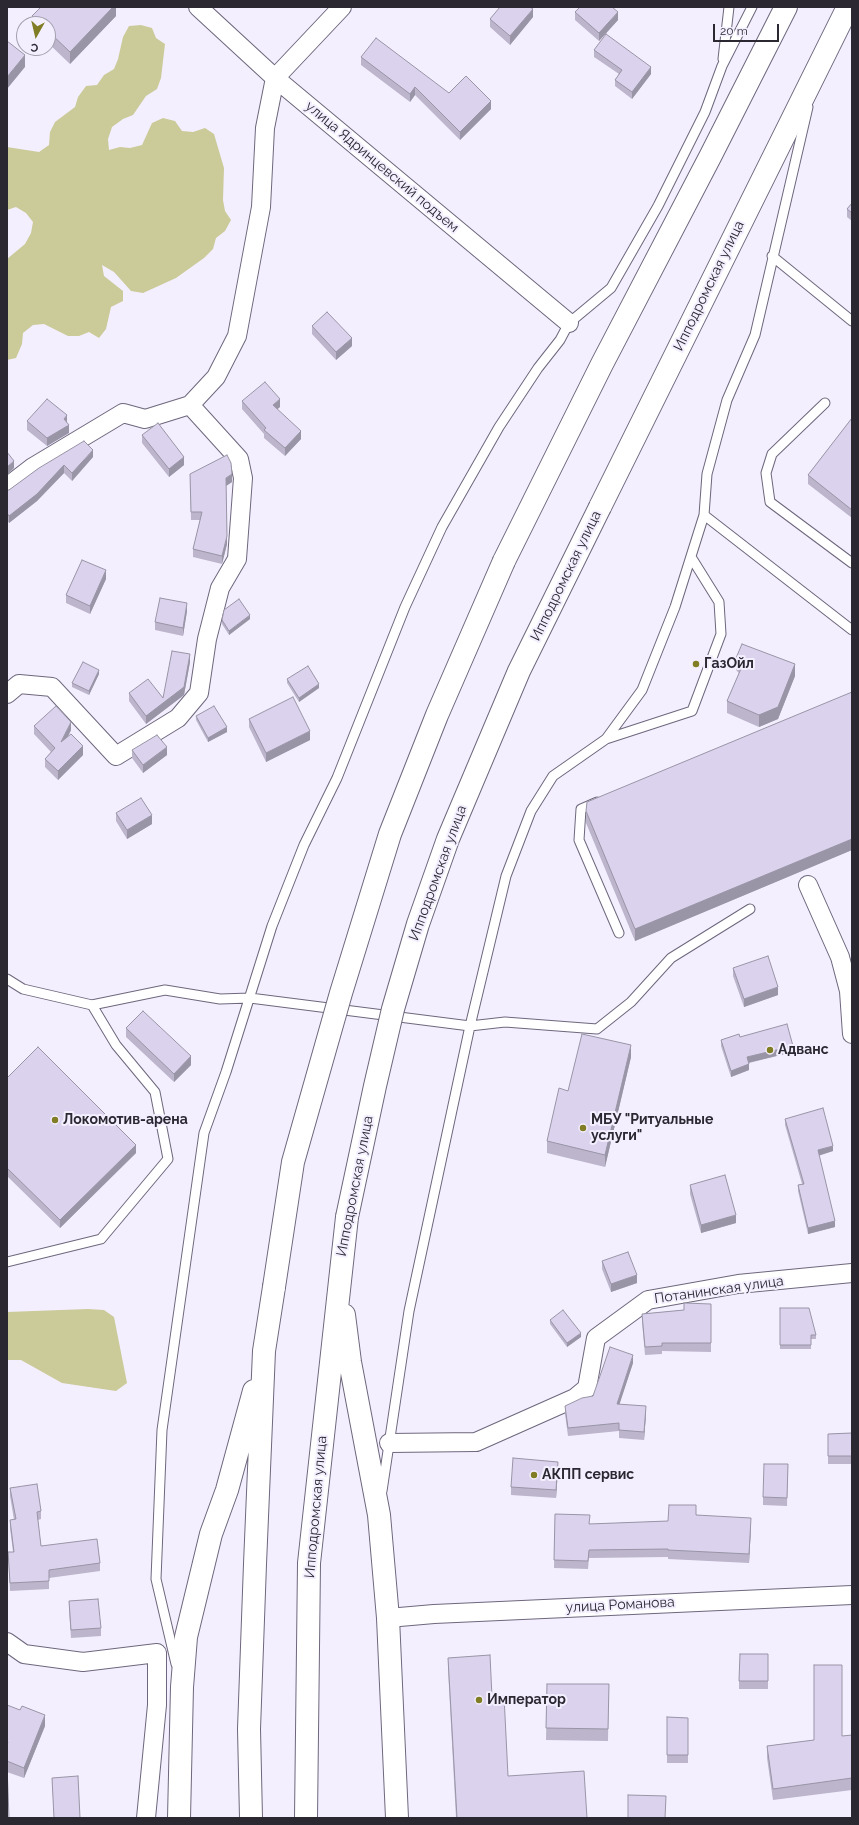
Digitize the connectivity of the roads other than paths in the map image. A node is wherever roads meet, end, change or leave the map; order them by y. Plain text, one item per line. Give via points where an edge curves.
1 (198, 7) edge
2 (342, 7) edge
3 (729, 7) edge
4 (752, 7) edge
5 (786, 7) edge
6 (848, 7) edge
7 (722, 66) junction
8 (817, 67) junction
9 (275, 78) junction
10 (772, 256) junction
11 (852, 321) edge
12 (569, 323) junction
13 (825, 403) dead end
14 (190, 405) junction
15 (7, 487) edge
16 (704, 515) junction
17 (691, 557) junction
18 (852, 563) edge
19 (852, 630) edge
20 (7, 694) edge
21 (606, 739) junction
22 (603, 800) edge
23 (808, 885) dead end
24 (750, 910) dead end
25 (619, 933) dead end
26 (7, 979) edge
27 (250, 998) junction
28 (92, 1005) junction
29 (470, 1026) junction
30 (852, 1034) edge
31 (7, 1262) edge
32 (852, 1273) edge
33 (340, 1274) junction
34 (264, 1351) junction
35 (389, 1443) junction
36 (378, 1514) junction
37 (852, 1595) edge
38 (388, 1618) junction
39 (7, 1642) edge
40 (182, 1687) junction
41 (146, 1818) edge
42 (179, 1818) edge
43 (251, 1818) edge
44 (306, 1818) edge
45 (397, 1818) edge

1 - 9 street, улица Ядринцевский подъем
2 - 9 street
3 - 7 lane
4 - 7 lane
5 - 34 highway, bridge via 712,155 602,364 504,561 437,715 388,842 340,993 294,1162
6 - 8 highway, Ипподромская улица
7 - 12 lane via 705,112 658,206 611,288
8 - 10 lane
8 - 33 highway, Ипподромская улица, bridge via 519,671 445,846 418,924 375,1086 347,1217
9 - 12 street, улица Ядринцевский подъем
9 - 14 street via 265,128 261,207 237,336 216,377
10 - 11 lane
10 - 16 lane via 755,335 727,400 709,466
12 - 27 lane via 560,340 499,427 442,527 405,607 337,778 304,845 272,926
13 - 18 lane via 772,454 766,473 770,502
14 - 15 street via 144,419 122,412 33,467
14 - 20 street via 239,459 243,478 237,559 220,588 206,640 199,693 178,718 116,756 52,687 19,684
16 - 17 lane
16 - 19 lane
17 - 21 lane via 675,607 642,690
17 - 21 lane via 719,602 722,634 692,711
21 - 29 lane via 553,776 531,811 506,876
22 - 25 lane via 581,809 579,840
23 - 30 street via 840,957 849,991
24 - 29 lane via 672,958 631,1002 597,1029 505,1022
26 - 28 lane via 23,989
27 - 28 lane via 220,999 165,990
27 - 29 lane
27 - 40 lane via 204,1133 162,1430 156,1580
28 - 31 lane via 116,1045 155,1092 168,1160 101,1239
29 - 35 lane via 409,1311
32 - 35 street, Потанинская улица via 738,1284 648,1300 596,1338 587,1388 575,1398 476,1442
33 - 36 highway via 350,1362
33 - 44 highway, Ипподромская улица via 309,1563
34 - 40 highway via 227,1490 211,1534 186,1637
34 - 43 highway via 249,1729
35 - 36 lane
36 - 38 highway
37 - 38 street, улица Романова
38 - 45 highway
39 - 41 street via 24,1654 83,1662 157,1653 157,1704
40 - 42 highway

